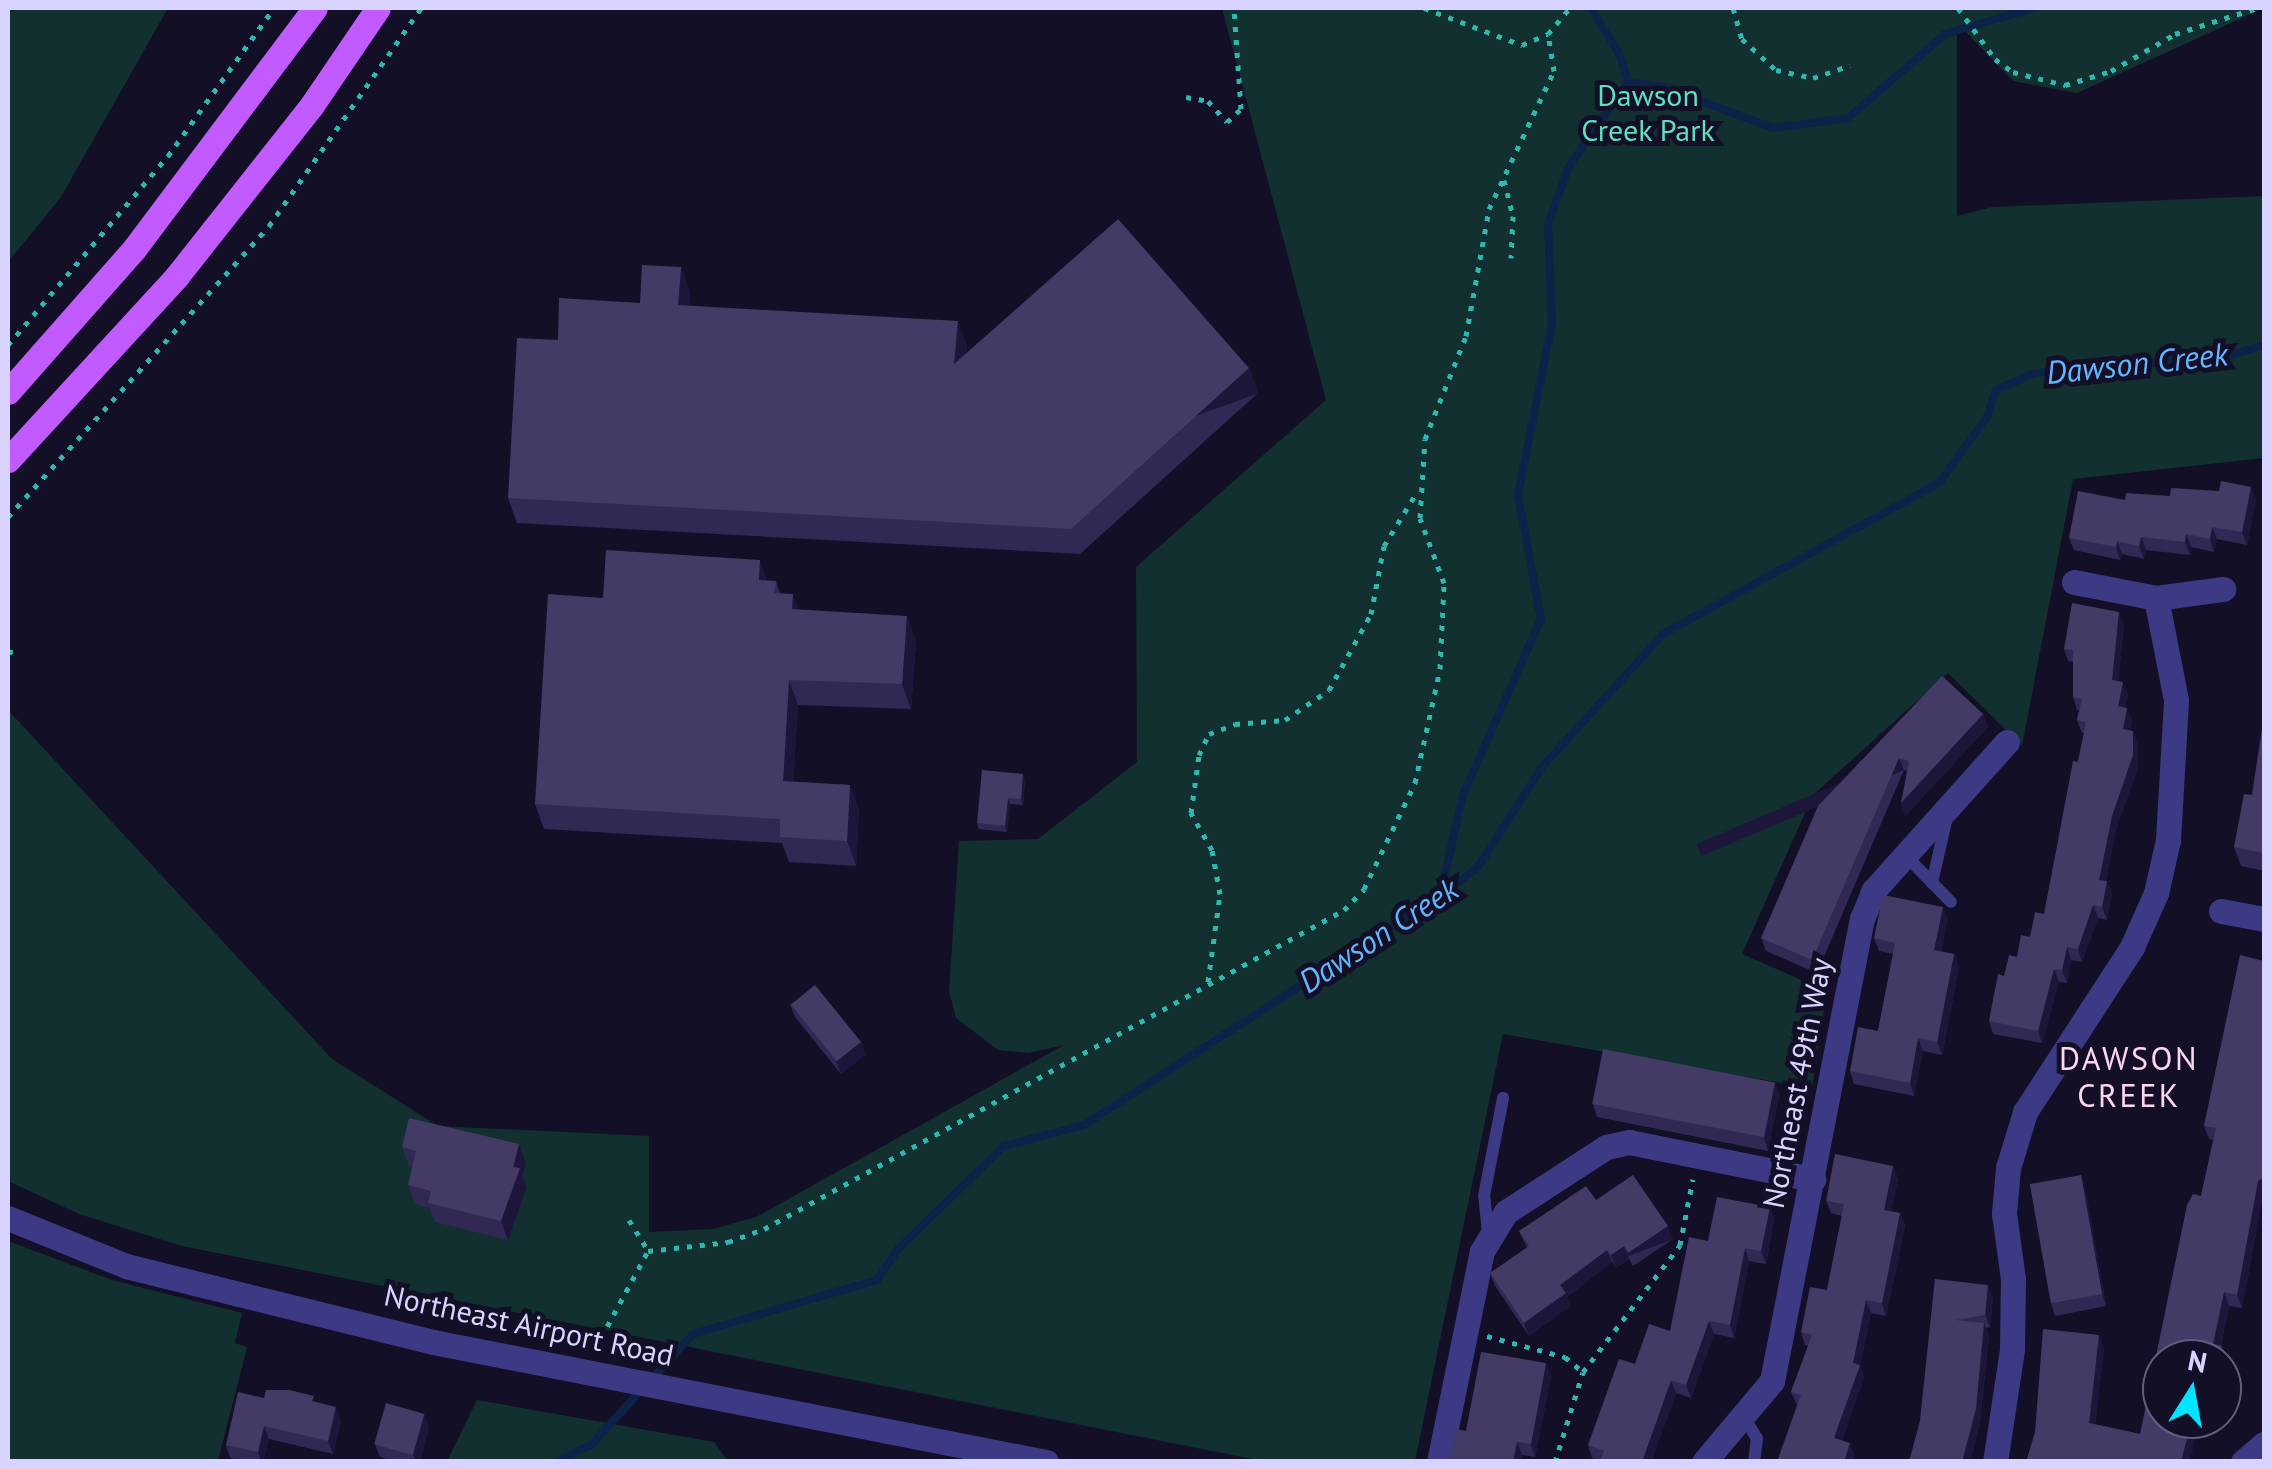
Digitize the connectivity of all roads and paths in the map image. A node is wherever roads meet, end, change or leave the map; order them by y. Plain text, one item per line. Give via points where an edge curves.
1 (274, 8) edge
2 (315, 8) edge
3 (378, 8) edge
4 (421, 8) edge
5 (1234, 8) edge
6 (1424, 8) edge
7 (1570, 8) edge
8 (1733, 8) edge
9 (1958, 8) edge
10 (2257, 8) edge
11 (1548, 34) junction
12 (1850, 65) dead end
13 (1186, 97) dead end
14 (1504, 177) junction
15 (1511, 258) dead end
16 (8, 345) edge
17 (8, 392) edge
18 (8, 460) edge
19 (1420, 480) junction
20 (8, 516) edge
21 (2074, 582) dead end
22 (2224, 589) dead end
23 (2156, 598) junction
24 (2006, 742) dead end
25 (1950, 804) junction
26 (1904, 854) junction
27 (1932, 882) junction
28 (1951, 902) dead end
29 (2221, 911) dead end
30 (2264, 919) edge
31 (1208, 982) junction
32 (1503, 1098) dead end
33 (1697, 1156) junction
34 (1813, 1179) junction
35 (8, 1218) edge
36 (629, 1220) dead end
37 (1488, 1232) junction
38 (648, 1252) junction
39 (1465, 1330) junction
40 (1583, 1372) junction
41 (601, 1374) junction
42 (1743, 1416) junction
43 (2264, 1444) edge
44 (1046, 1462) edge
45 (1439, 1462) edge
46 (1555, 1462) edge
47 (1704, 1462) edge
48 (1754, 1462) edge
49 (1995, 1462) edge
50 (2244, 1462) edge

1 - 16 path via 168,156
2 - 17 main road via 134,249
3 - 18 main road via 312,105 177,276
4 - 20 path via 268,226
5 - 13 path via 1242,109 1227,122 1208,101
6 - 11 path via 1508,43
7 - 11 path
8 - 12 path via 1742,39 1776,70 1813,78
9 - 10 path via 2013,72 2065,85 2111,71 2175,34
11 - 14 path via 1554,71
14 - 15 path
14 - 19 path via 1480,239 1466,336 1424,439
19 - 31 path via 1420,518 1444,583 1444,622 1424,754 1404,812 1364,889 1344,910
19 - 31 path via 1415,500 1384,546 1371,614 1329,690 1285,720 1235,724 1209,734 1199,755 1191,813 1212,850 1220,894
21 - 23 street
22 - 23 street
23 - 49 street via 2176,700 2168,840 2156,893 2132,948 2026,1112 2008,1168 2012,1349
24 - 25 street, Northeast 49th Way
25 - 26 street, Northeast 49th Way
25 - 27 lane
26 - 27 lane
26 - 34 street, Northeast 49th Way via 1874,890 1862,919
27 - 28 lane
29 - 30 street
31 - 38 path via 764,1229 728,1242
32 - 37 lane via 1484,1196
33 - 34 street
33 - 37 street via 1629,1142 1606,1147 1506,1212
33 - 40 path via 1680,1245
34 - 42 street, Northeast 49th Way via 1772,1381
35 - 41 street, Northeast Airport Road via 126,1266 433,1342
36 - 38 path
37 - 39 street
38 - 41 path via 598,1340
39 - 40 path via 1565,1357
39 - 45 street
40 - 46 path
41 - 44 street, Northeast Airport Road
42 - 47 street, Northeast 49th Way
42 - 48 lane via 1757,1438
43 - 50 street

